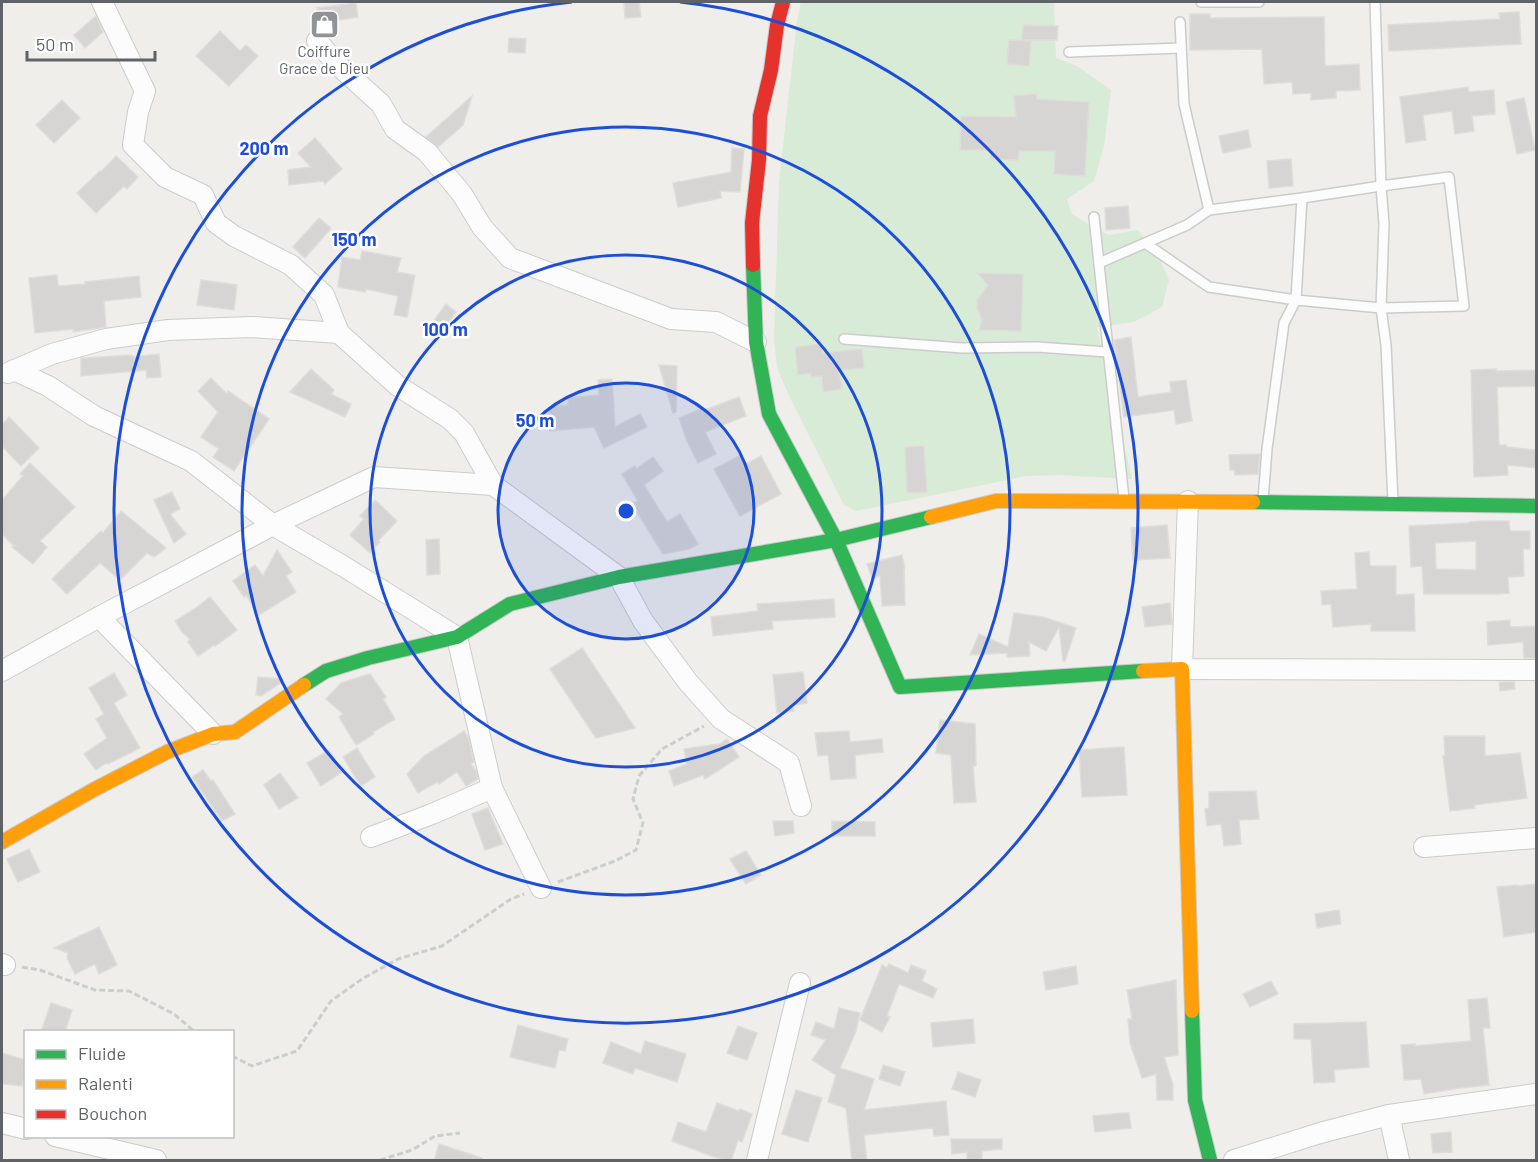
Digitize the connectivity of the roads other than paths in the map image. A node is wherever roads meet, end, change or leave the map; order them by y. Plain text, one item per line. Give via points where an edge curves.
1 (102, 2) edge
2 (783, 2) edge
3 (1201, 2) edge
4 (1259, 2) edge
5 (1375, 2) edge
6 (1180, 22) dead end
7 (317, 41) dead end
8 (1181, 48) junction
9 (1070, 52) dead end
10 (1381, 186) junction
11 (1302, 198) junction
12 (1209, 210) junction
13 (1094, 217) dead end
14 (1145, 243) junction
15 (1099, 263) junction
16 (1296, 300) junction
17 (1381, 308) junction
18 (339, 333) junction
19 (844, 339) dead end
20 (756, 342) junction
21 (1108, 352) junction
22 (8, 373) edge
23 (493, 485) junction
24 (1124, 501) junction
25 (1188, 501) junction
26 (1262, 502) junction
27 (1394, 504) junction
28 (1536, 506) edge
29 (273, 525) junction
30 (836, 540) junction
31 (619, 577) junction
32 (99, 617) junction
33 (457, 637) junction
34 (1182, 669) junction
35 (1536, 670) edge
36 (2, 671) edge
37 (213, 734) junction
38 (492, 788) junction
39 (801, 806) dead end
40 (371, 837) dead end
41 (1536, 838) edge
42 (2, 842) edge
43 (1424, 847) dead end
44 (541, 888) road end
45 (800, 983) dead end
46 (1536, 1094) edge
47 (1389, 1115) junction
48 (2, 1124) edge
49 (24, 1129) edge
50 (59, 1138) edge
51 (156, 1161) edge
52 (757, 1161) edge
53 (1210, 1161) edge
54 (1234, 1161) edge
55 (1399, 1161) edge

1 - 18 street via 145,91 133,145 165,177 203,195 216,223 291,265 324,296
2 - 20 street via 760,116 752,223
3 - 4 lane
5 - 10 lane
6 - 8 lane
7 - 20 street via 381,104 395,129 427,153 510,258 671,319 716,322
8 - 9 lane
8 - 12 lane via 1184,104
10 - 11 lane
10 - 17 lane
10 - 17 lane via 1449,177 1464,306
11 - 12 lane
11 - 16 lane
12 - 14 lane via 1187,225
13 - 15 lane
14 - 15 lane
14 - 16 lane via 1209,287
15 - 21 lane
16 - 17 lane
16 - 26 lane via 1284,323
17 - 27 lane
18 - 22 street via 252,327 168,330 106,339 52,354
18 - 23 street via 398,386 450,419 464,433
19 - 21 lane via 962,348 1037,347
20 - 30 street via 769,414
21 - 24 lane
22 - 29 street via 48,386 94,416 191,461
23 - 29 street via 374,477
23 - 31 street
24 - 25 street
24 - 30 street via 996,501
25 - 26 street
25 - 34 street
26 - 27 street
27 - 28 street
29 - 32 street
29 - 33 street
30 - 31 street
30 - 34 street via 900,687
31 - 33 street via 510,604
31 - 39 street via 643,621 721,719 789,763
32 - 36 street
32 - 37 street
33 - 37 street via 326,671 234,732
33 - 38 street
34 - 35 street
34 - 53 street via 1195,1100
37 - 42 street via 167,752
38 - 40 street
38 - 44 street
41 - 43 street
45 - 52 street
46 - 47 street
47 - 54 street
47 - 55 street
48 - 49 street
50 - 51 street

